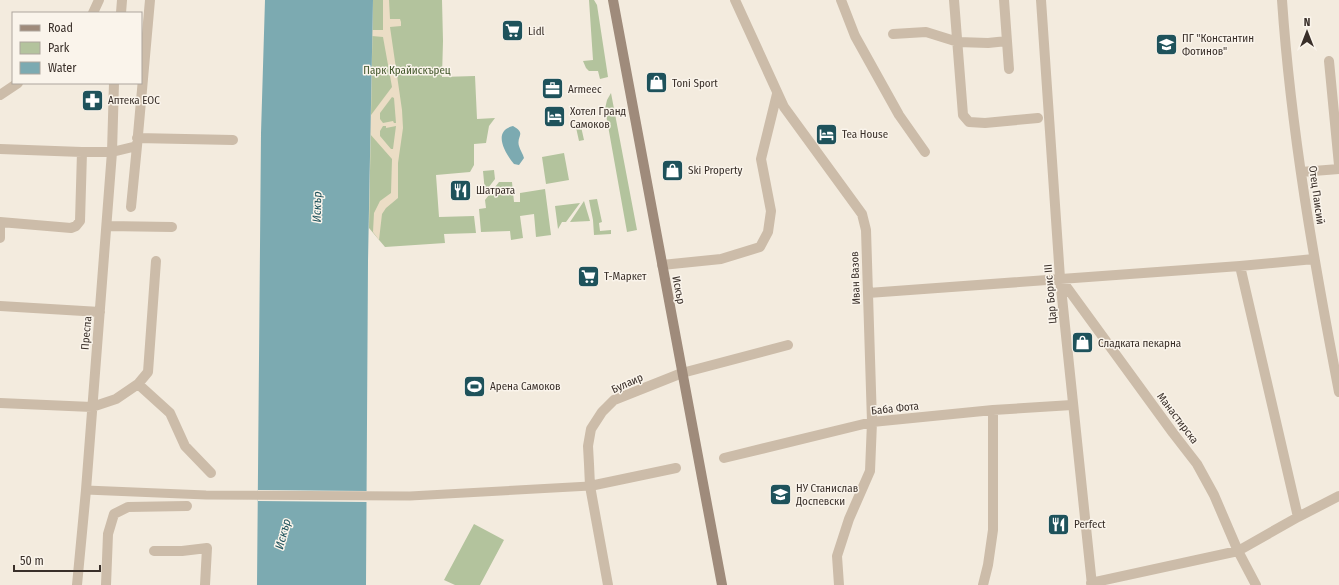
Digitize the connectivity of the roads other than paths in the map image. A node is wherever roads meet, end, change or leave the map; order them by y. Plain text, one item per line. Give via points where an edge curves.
1 (99, 0) edge
2 (122, 0) edge
3 (150, 0) edge
4 (613, 0) edge
5 (735, 0) edge
6 (841, 0) edge
7 (954, 0) edge
8 (1004, 0) edge
9 (1041, 0) edge
10 (1282, 0) edge
11 (93, 12) edge
12 (121, 12) edge
13 (894, 34) dead end
14 (1007, 41) junction
15 (958, 42) junction
16 (1329, 61) dead end
17 (1009, 69) dead end
18 (16, 84) edge
19 (114, 84) edge
20 (777, 94) junction
21 (0, 95) edge
22 (1336, 99) edge
23 (1038, 118) dead end
24 (232, 140) dead end
25 (137, 142) junction
26 (0, 149) edge
27 (82, 152) junction
28 (112, 152) junction
29 (925, 152) dead end
30 (1339, 165) edge
31 (1339, 169) edge
32 (1301, 172) junction
33 (131, 207) dead end
34 (0, 222) edge
35 (107, 226) junction
36 (172, 227) dead end
37 (0, 238) edge
38 (1314, 259) junction
39 (156, 261) dead end
40 (662, 265) junction
41 (1240, 266) junction
42 (1060, 278) junction
43 (868, 293) junction
44 (0, 306) edge
45 (100, 312) junction
46 (788, 345) dead end
47 (682, 373) junction
48 (138, 384) junction
49 (1339, 392) edge
50 (0, 403) edge
51 (1072, 405) junction
52 (92, 407) junction
53 (993, 410) junction
54 (872, 422) junction
55 (724, 458) dead end
56 (676, 468) dead end
57 (211, 473) dead end
58 (590, 486) junction
59 (86, 490) junction
60 (1339, 496) edge
61 (187, 506) dead end
62 (1298, 517) junction
63 (154, 551) dead end
64 (1238, 551) junction
65 (1091, 584) edge
66 (77, 585) edge
67 (106, 585) edge
68 (205, 585) edge
69 (608, 585) edge
70 (722, 585) edge
71 (839, 585) edge
72 (983, 585) edge
73 (1256, 585) edge

1 - 11 street
2 - 12 street
3 - 25 street
4 - 40 main road, Искър
5 - 20 street, Иван Вазов
6 - 29 street via 856,36 900,115
7 - 15 street
8 - 14 street
9 - 42 street, Цар Борис III
10 - 32 street, Отец Паисий via 1286,57
13 - 15 street via 926,32
14 - 15 street
14 - 17 street
15 - 23 street via 964,115 970,122
16 - 22 street
18 - 21 street
19 - 28 street, Преспа
20 - 40 street via 761,159 771,211 768,232 760,247 721,260
20 - 43 street, Иван Вазов via 862,214 866,230
22 - 30 street
24 - 25 street
25 - 28 street
25 - 33 street
26 - 27 street
27 - 28 street
27 - 34 street via 80,221 76,226 71,228
28 - 35 street, Преспа
31 - 32 street
32 - 38 street, Отец Паисий
34 - 37 street
35 - 36 street
35 - 45 street, Преспа
38 - 41 street
38 - 49 street, Отец Паисий
39 - 48 street via 148,372
40 - 47 main road, Искър
41 - 42 street
41 - 62 street
42 - 43 street
42 - 51 street, Цар Борис III
42 - 64 street, Манастирска via 1197,464 1214,495
43 - 54 street, Иван Вазов
44 - 45 street
45 - 52 street, Преспа
46 - 47 street, Булаир
47 - 58 street, Булаир via 614,400 602,412 591,429 588,446
47 - 70 main road, Искър
48 - 52 street via 116,398
48 - 57 street via 170,412 185,446
50 - 52 street
51 - 53 street, Баба Фота
51 - 65 street, Цар Борис III
52 - 59 street, Преспа
53 - 54 street, Баба Фота
53 - 72 street via 992,530
54 - 55 street, Баба Фота
54 - 71 street, Иван Вазов via 870,471 848,519 837,556
56 - 58 street
58 - 59 street via 367,497 206,495
58 - 69 street, Булаир
59 - 66 street, Преспа
60 - 62 street
61 - 67 street via 128,507 114,514 108,534
62 - 64 street
63 - 68 street via 206,548
64 - 65 street
64 - 73 street, Манастирска

